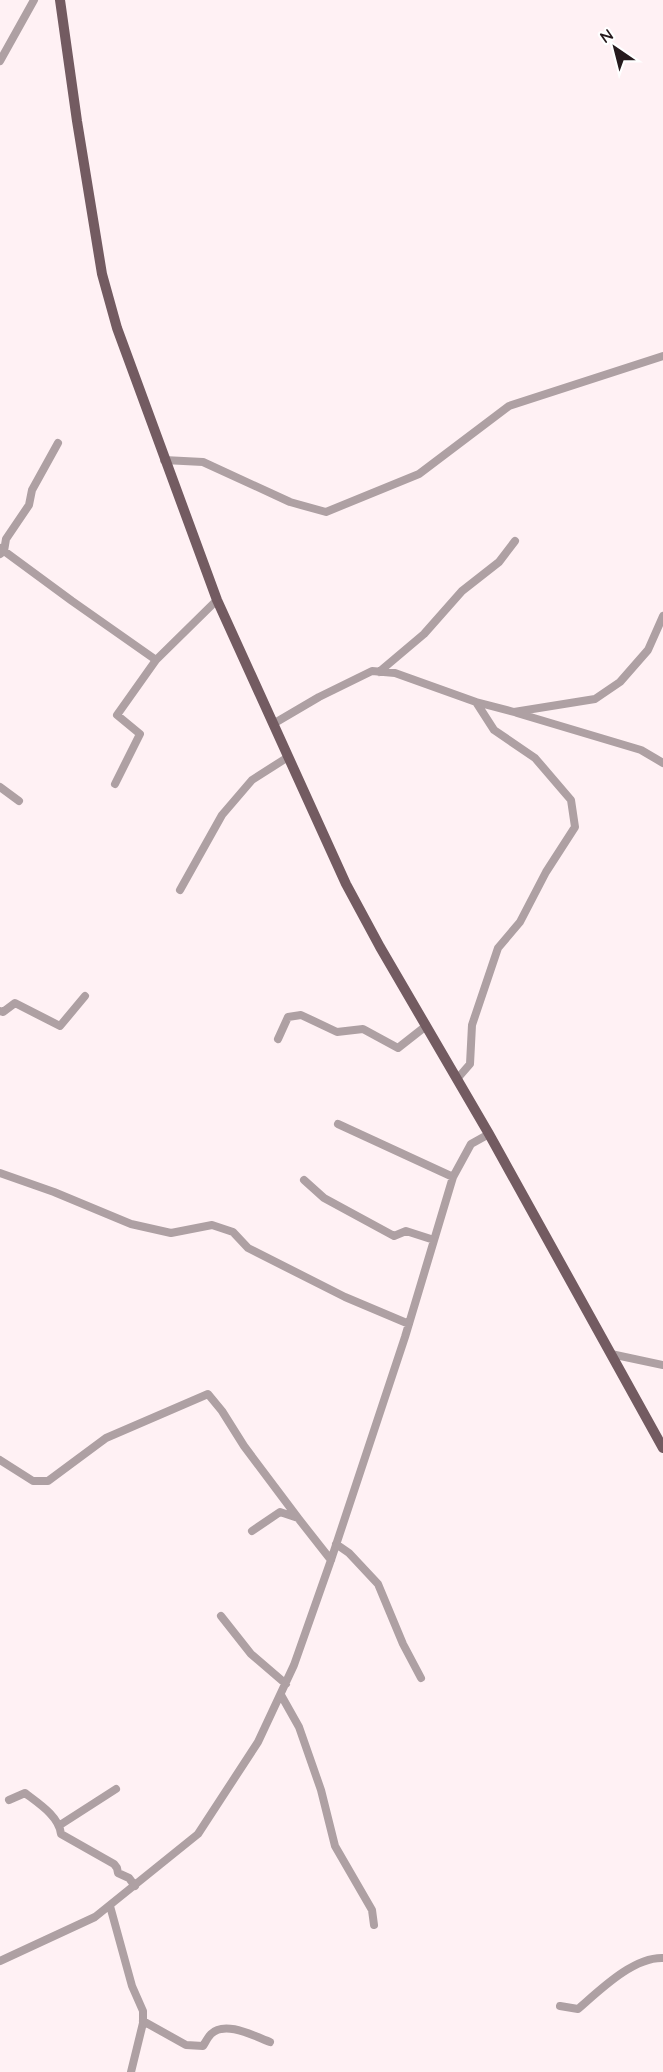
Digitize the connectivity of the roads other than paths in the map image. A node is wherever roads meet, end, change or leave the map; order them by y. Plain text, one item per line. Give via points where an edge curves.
1 (34, 0) edge
2 (60, 0) edge
3 (0, 61) edge
4 (663, 356) edge
5 (58, 443) dead end
6 (164, 460) junction
7 (515, 541) dead end
8 (1, 551) edge
9 (217, 600) junction
10 (663, 616) edge
11 (156, 660) junction
12 (379, 672) junction
13 (476, 702) junction
14 (514, 712) junction
15 (273, 724) junction
16 (288, 757) junction
17 (663, 763) edge
18 (115, 784) dead end
19 (0, 787) edge
20 (19, 801) dead end
21 (180, 890) dead end
22 (85, 996) dead end
23 (0, 1011) edge
24 (426, 1026) junction
25 (278, 1039) dead end
26 (457, 1079) junction
27 (338, 1124) dead end
28 (489, 1134) junction
29 (0, 1173) edge
30 (453, 1176) junction
31 (304, 1180) dead end
32 (434, 1240) junction
33 (409, 1324) junction
34 (611, 1354) junction
35 (663, 1365) edge
36 (663, 1448) edge
37 (0, 1460) edge
38 (298, 1518) junction
39 (252, 1531) dead end
40 (336, 1544) junction
41 (331, 1560) junction
42 (221, 1616) dead end
43 (422, 1678) dead end
44 (286, 1684) junction
45 (281, 1695) junction
46 (116, 1789) dead end
47 (9, 1800) dead end
48 (60, 1825) junction
49 (135, 1886) junction
50 (110, 1906) junction
51 (374, 1925) dead end
52 (663, 1958) edge
53 (0, 1961) edge
54 (560, 2006) dead end
55 (143, 2022) junction
56 (270, 2042) dead end
57 (131, 2072) edge

1 - 3 street
2 - 6 main road via 102,274
4 - 6 street via 509,406 419,474 326,512 290,502 203,462
5 - 8 street via 32,490 29,505
6 - 9 main road
7 - 12 street via 499,562 462,591 424,634
8 - 11 street
9 - 11 street
9 - 15 main road
10 - 14 street via 648,650 620,682 595,699
11 - 18 street via 117,715 140,734
12 - 13 street via 395,673
12 - 15 street via 372,671 319,697
13 - 14 street
13 - 26 street via 494,730 535,758 571,800 574,827 520,922 498,948 472,1025 470,1064
14 - 17 street via 641,750
15 - 16 main road
16 - 21 street via 252,780 222,815
16 - 24 main road via 346,884
19 - 20 street
22 - 23 street via 60,1026 15,1003
24 - 25 street via 398,1048 363,1029 337,1032 301,1015 288,1017
24 - 26 main road
26 - 28 main road
27 - 30 street
28 - 30 street via 471,1144
28 - 34 main road
29 - 33 street via 130,1224 171,1233 212,1225 233,1232 248,1248
30 - 32 street
31 - 32 street via 324,1198 394,1236 406,1231
32 - 33 street
33 - 40 street
34 - 35 street
34 - 36 main road
37 - 38 street via 33,1481 48,1481 106,1438 208,1394
38 - 39 street via 280,1512
38 - 41 street
40 - 41 street
40 - 43 street via 378,1584
41 - 44 street
42 - 44 street via 251,1654
44 - 45 street
45 - 49 street via 258,1742 198,1833
45 - 51 street via 299,1727 335,1846 372,1910
46 - 48 street
47 - 48 street via 25,1793
48 - 49 street via 61,1834 114,1864 118,1873
49 - 50 street
50 - 53 street via 95,1917
50 - 55 street via 143,2011
52 - 54 street via 654,1958 620,1974 578,2009
55 - 56 street via 186,2045 203,2046 211,2033 222,2028
55 - 57 street

